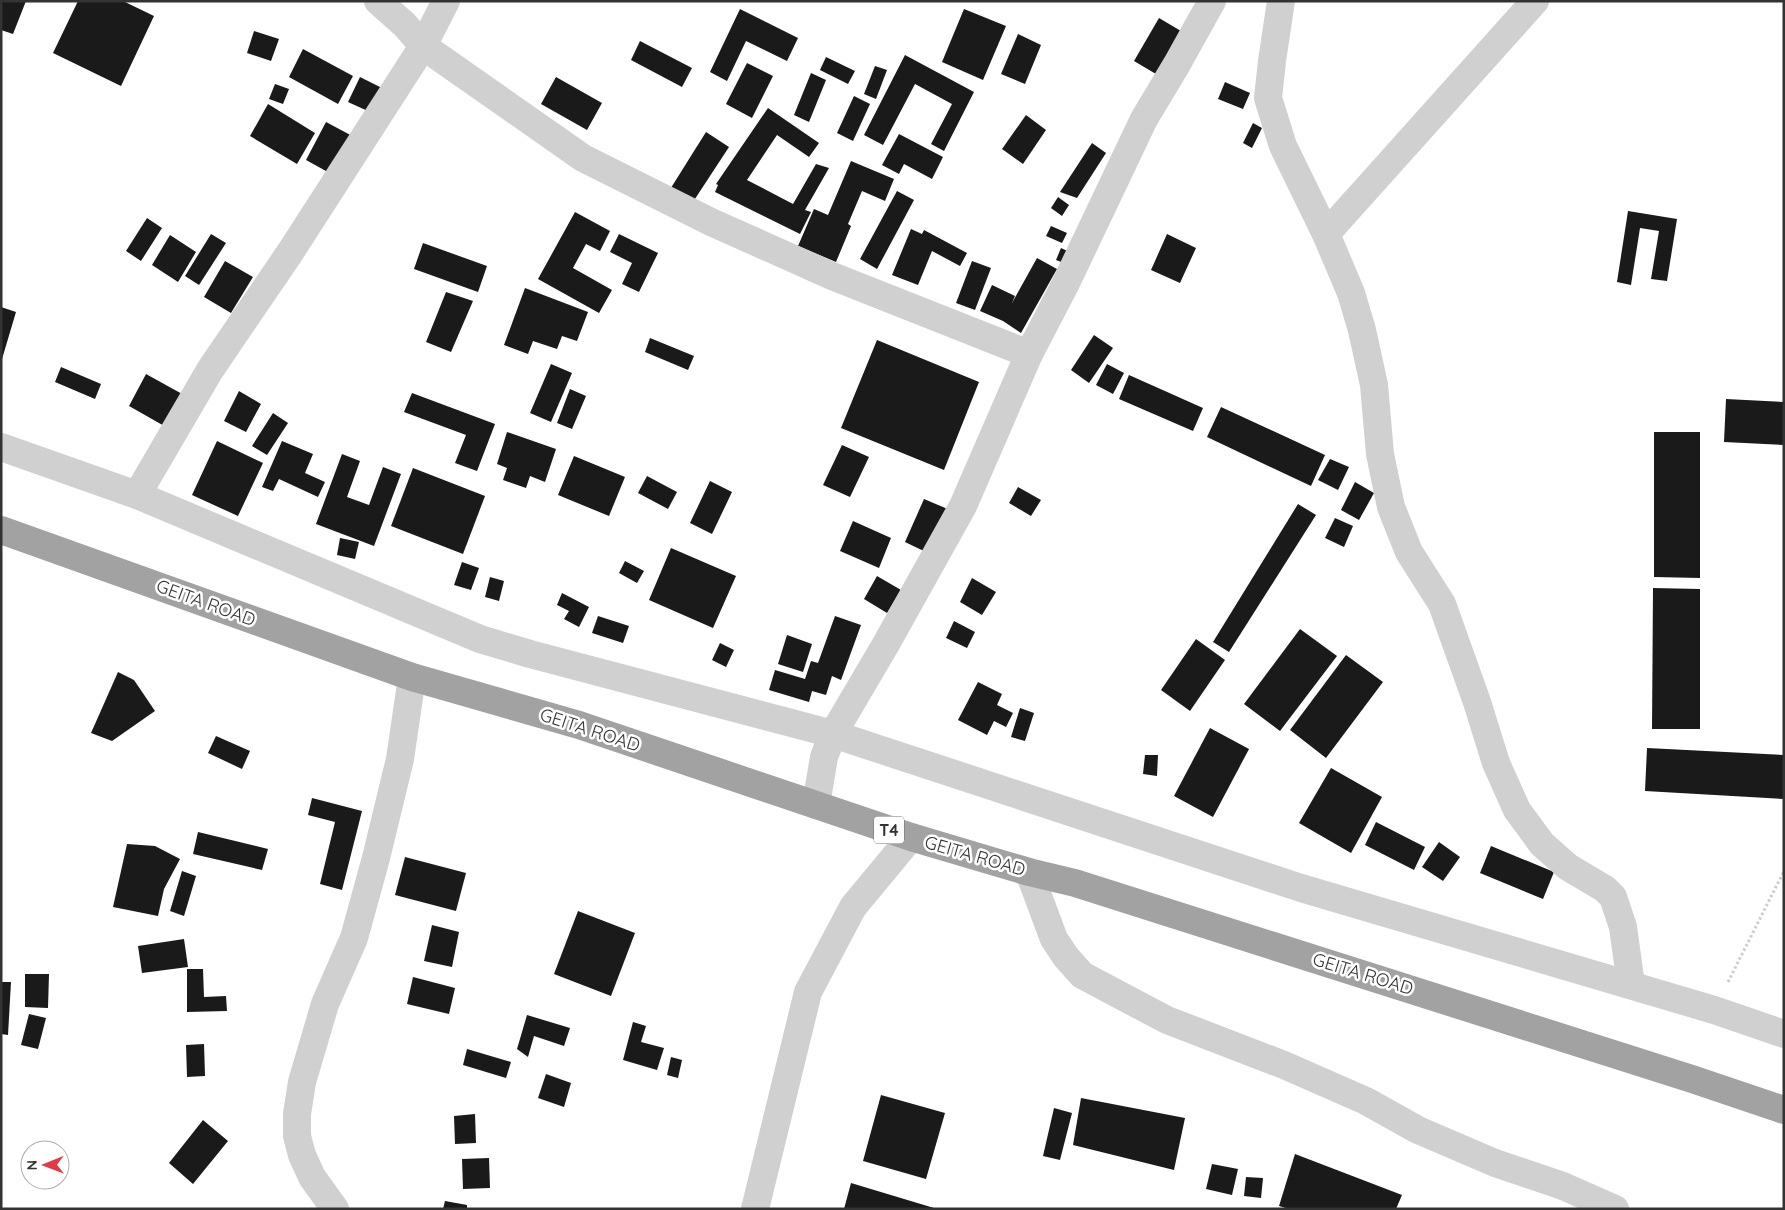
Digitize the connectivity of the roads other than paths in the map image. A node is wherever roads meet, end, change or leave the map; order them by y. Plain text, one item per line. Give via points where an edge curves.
1 (378, 1) edge
2 (446, 1) edge
3 (1212, 1) edge
4 (1281, 1) edge
5 (1535, 1) edge
6 (423, 46) junction
7 (1326, 234) junction
8 (1029, 354) junction
9 (1, 447) edge
10 (137, 495) junction
11 (1, 530) edge
12 (412, 677) junction
13 (833, 734) junction
14 (816, 805) junction
15 (911, 837) junction
16 (1028, 872) junction
17 (1631, 985) junction
18 (1784, 1034) edge
19 (1784, 1110) edge
20 (335, 1209) edge
21 (755, 1209) edge
22 (1615, 1209) edge

1 - 6 street
2 - 6 street
3 - 8 street via 1144,119
4 - 7 street via 1268,98 1283,146
5 - 7 street
6 - 8 street via 583,158 608,171 823,272
6 - 10 street via 210,370
7 - 17 street via 1351,293 1362,330 1374,385 1380,454 1392,506 1409,552 1442,604 1496,763 1517,810 1542,844 1568,867 1613,897 1623,927
8 - 13 street via 963,506
9 - 10 street
10 - 13 street via 480,639
11 - 12 highway, GEITA ROAD / T4
12 - 14 highway, GEITA ROAD / T4 via 579,725
12 - 20 street via 400,759 376,858 354,938 325,1004 302,1082 297,1114 297,1136 302,1155 312,1177
13 - 14 street via 824,757
13 - 17 street via 1301,888
14 - 15 highway, GEITA ROAD / T4
15 - 16 highway, GEITA ROAD / T4
15 - 21 street via 854,906 808,992
16 - 19 highway, GEITA ROAD / T4 via 1075,883 1434,996
16 - 22 street via 1054,939 1082,975 1167,1020 1284,1065 1366,1101 1418,1130 1495,1163 1562,1186
17 - 18 street

